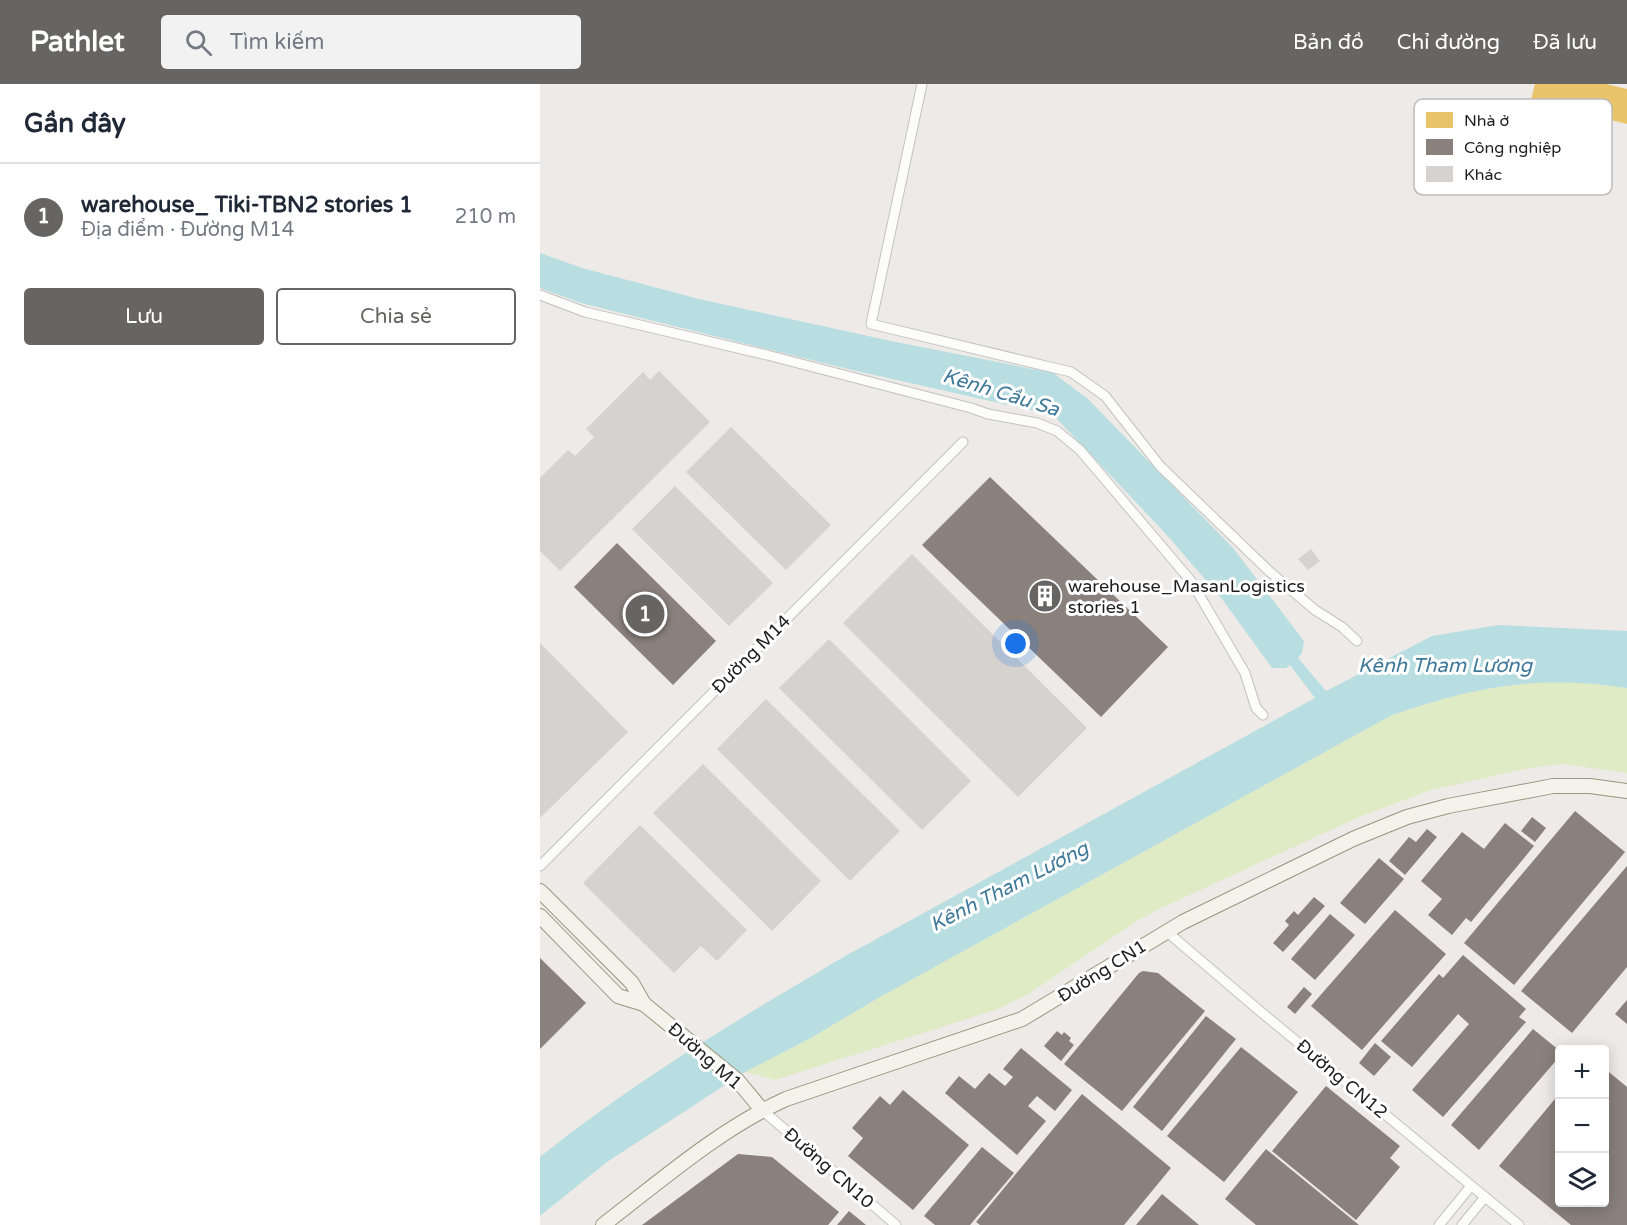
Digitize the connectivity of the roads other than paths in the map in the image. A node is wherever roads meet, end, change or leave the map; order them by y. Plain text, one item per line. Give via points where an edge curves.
1 (921, 84) edge
2 (540, 295) edge
3 (963, 442) dead end
4 (1357, 641) dead end
5 (1263, 715) dead end
6 (1627, 791) edge
7 (540, 866) edge
8 (540, 891) edge
9 (540, 916) edge
10 (1166, 931) junction
11 (644, 1005) junction
12 (762, 1110) junction
13 (1471, 1186) junction
14 (1485, 1197) junction
15 (603, 1225) edge
16 (896, 1225) edge
17 (1439, 1225) edge
18 (1462, 1225) edge
19 (1519, 1225) edge

1 - 4 street via 871,324 1071,372 1105,396 1160,466 1270,572
2 - 5 street via 585,312 988,414 1038,423 1057,431 1080,450 1191,581 1245,673 1256,708
3 - 7 street, Đường M14
6 - 10 street, Đường CN1 via 1553,786 1427,811 1353,839
8 - 11 street, Đường M1 via 632,983
9 - 11 street, Đường M1 via 618,996
10 - 12 street, Đường CN1 via 1022,1020
10 - 13 street, Đường CN12
11 - 12 street, Đường M1 via 738,1082
12 - 15 street, Đường CN1 via 720,1136
12 - 16 street, Đường CN10
13 - 14 street, Đường CN12
13 - 17 street
14 - 18 street
14 - 19 street, Đường CN12

